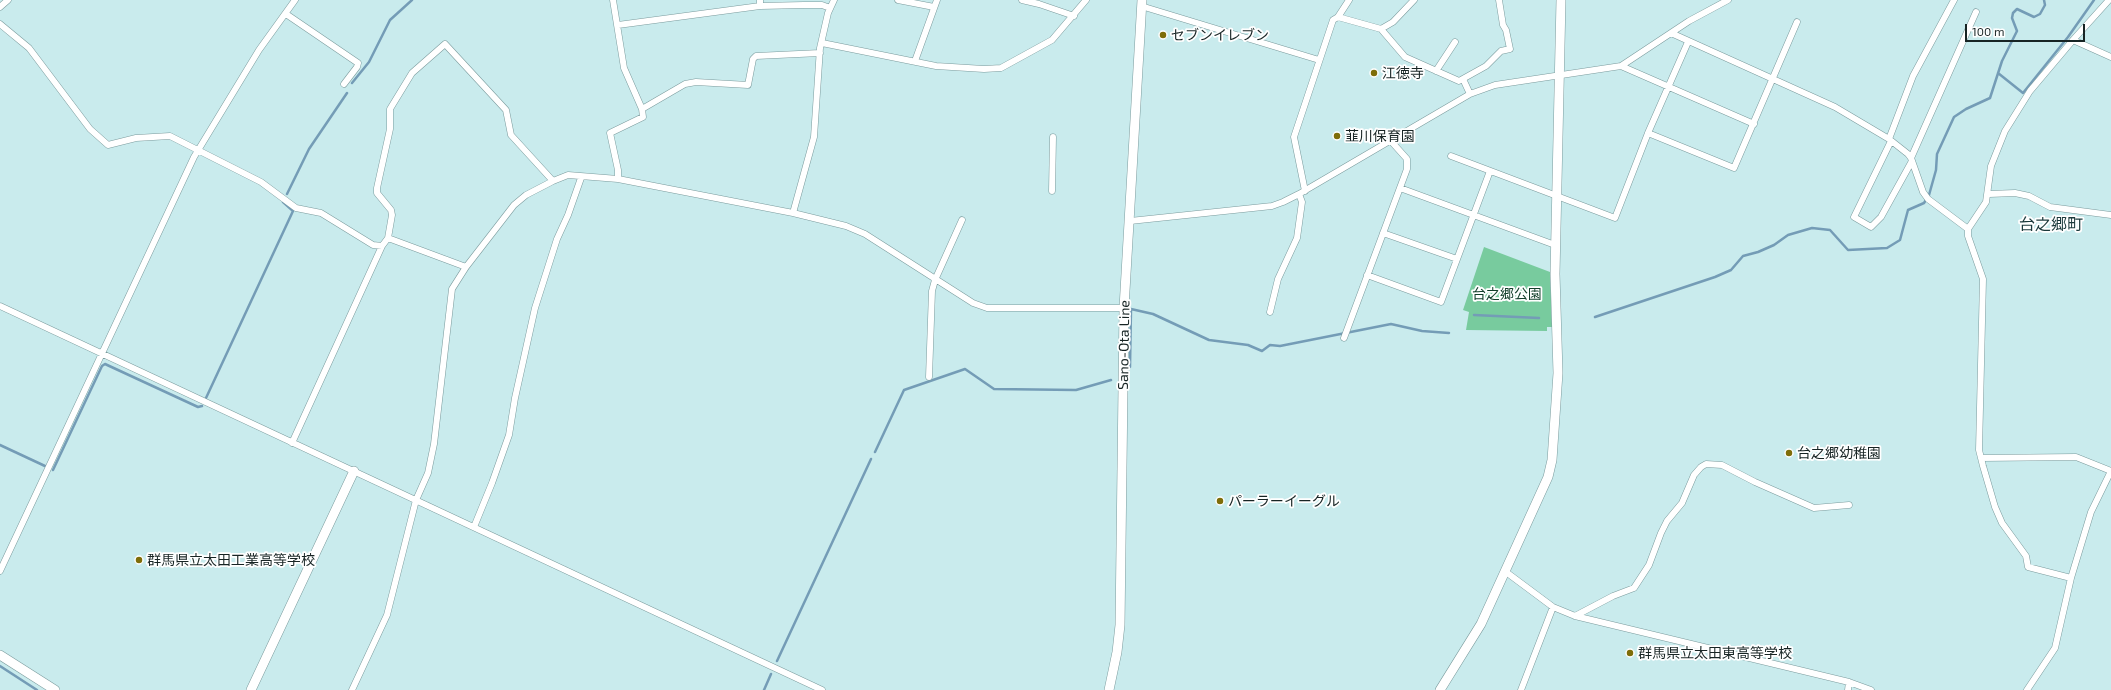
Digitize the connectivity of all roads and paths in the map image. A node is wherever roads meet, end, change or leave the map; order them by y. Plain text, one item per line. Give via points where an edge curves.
1 (8, 0) edge
2 (296, 0) edge
3 (613, 0) edge
4 (834, 0) edge
5 (898, 0) edge
6 (937, 0) edge
7 (1020, 0) edge
8 (1086, 0) edge
9 (1349, 0) edge
10 (1414, 0) edge
11 (1499, 0) edge
12 (1561, 0) edge
13 (1728, 0) edge
14 (1954, 0) edge
15 (2109, 0) edge
16 (760, 3) edge
17 (1142, 3) edge
18 (0, 7) edge
19 (934, 7) junction
20 (830, 8) junction
21 (1976, 12) dead end
22 (286, 14) junction
23 (1074, 16) junction
24 (1338, 17) junction
25 (1797, 22) dead end
26 (0, 24) edge
27 (618, 25) junction
28 (1381, 29) junction
29 (1671, 33) junction
30 (2073, 40) junction
31 (1455, 42) dead end
32 (1688, 42) junction
33 (822, 43) junction
34 (820, 53) junction
35 (2111, 57) edge
36 (1319, 60) junction
37 (915, 61) junction
38 (1621, 66) junction
39 (1436, 71) junction
40 (1559, 76) junction
41 (1463, 79) junction
42 (1773, 80) junction
43 (344, 84) dead end
44 (1668, 87) junction
45 (1470, 94) junction
46 (642, 109) junction
47 (1754, 124) junction
48 (1648, 133) junction
49 (1053, 136) dead end
50 (1390, 140) junction
51 (1890, 140) junction
52 (198, 150) junction
53 (1451, 156) dead end
54 (1912, 160) junction
55 (1490, 171) junction
56 (581, 178) junction
57 (618, 179) junction
58 (552, 181) junction
59 (1400, 188) junction
60 (1052, 191) dead end
61 (1302, 193) junction
62 (1989, 194) junction
63 (1556, 196) junction
64 (793, 213) junction
65 (1473, 216) junction
66 (2111, 216) edge
67 (962, 220) dead end
68 (1130, 221) junction
69 (1968, 229) junction
70 (1383, 233) junction
71 (388, 238) junction
72 (1555, 245) junction
73 (382, 246) junction
74 (1457, 259) junction
75 (466, 267) junction
76 (1367, 275) junction
77 (935, 280) junction
78 (0, 306) edge
79 (1124, 308) junction
80 (1270, 312) dead end
81 (1344, 338) dead end
82 (102, 354) junction
83 (929, 377) dead end
84 (292, 443) junction
85 (1981, 458) junction
86 (354, 471) junction
87 (2111, 471) edge
88 (416, 500) junction
89 (1849, 505) dead end
90 (474, 527) junction
91 (0, 571) edge
92 (1506, 572) junction
93 (2071, 578) junction
94 (1553, 607) junction
95 (1575, 616) junction
96 (0, 655) edge
97 (1850, 682) junction
98 (55, 690) edge
99 (251, 690) edge
100 (352, 690) edge
101 (822, 690) edge
102 (1109, 690) edge
103 (1440, 690) edge
104 (1521, 690) edge
105 (1848, 690) edge
106 (1871, 690) edge
107 (2028, 690) edge

1 - 18 street
2 - 22 street
3 - 27 street
4 - 20 street
5 - 19 street
6 - 19 street
7 - 23 street
8 - 23 street
9 - 24 street
10 - 28 street via 1392,22
11 - 41 street via 1510,49 1502,51 1486,66
12 - 40 street
13 - 29 street
14 - 51 street via 1913,76
15 - 30 street
16 - 20 street via 822,5
16 - 27 street
17 - 36 street
17 - 68 street, Sano-Ota Line
19 - 37 street
20 - 33 street
21 - 54 street
22 - 43 street via 358,63
22 - 52 street via 259,50
23 - 37 street via 1052,40 1001,68 936,66
24 - 28 street
24 - 36 street via 1333,20 1329,29
25 - 42 street
26 - 52 street via 30,48 90,129 108,145 136,138 170,136
27 - 46 street via 624,68
28 - 39 street via 1405,57
29 - 32 street
29 - 38 street
30 - 35 street
30 - 62 street via 2030,91 2005,131 1991,166
31 - 39 street
32 - 42 street
32 - 44 street
33 - 34 street
33 - 37 street
34 - 46 street via 756,56 753,59 748,85 696,82 685,84
34 - 64 street via 814,136
36 - 61 street via 1294,137
38 - 40 street
38 - 44 street
39 - 41 street via 1459,81
40 - 45 street via 1495,85
40 - 63 street
41 - 45 street
42 - 47 street
42 - 51 street via 1835,107
44 - 47 street
44 - 48 street
45 - 50 street
46 - 57 street via 643,117 610,133
47 - 48 street via 1734,168
48 - 63 street via 1616,218
49 - 60 street
50 - 59 street via 1407,159 1407,169
50 - 61 street
51 - 54 street
51 - 54 street via 1854,217 1871,227 1882,217
52 - 73 street via 261,182 296,208 321,213 373,245
52 - 82 street
53 - 55 street
54 - 69 street via 1928,199
55 - 63 street
55 - 65 street
56 - 57 street
56 - 58 street via 568,175
56 - 90 street via 557,239 535,308 509,435
57 - 64 street
58 - 71 street via 511,136 506,110 445,44 412,73 390,109 390,129 377,188 391,210
58 - 75 street via 526,195 514,205
59 - 65 street
59 - 70 street
61 - 68 street via 1272,206
61 - 80 street via 1297,238 1278,279
62 - 66 street via 2015,192 2050,206
62 - 69 street
63 - 72 street
64 - 77 street via 846,226 865,234 897,252
65 - 72 street
65 - 74 street
67 - 77 street
68 - 79 street, Sano-Ota Line
69 - 85 street via 1968,236 1983,279 1979,397
70 - 74 street
70 - 76 street
71 - 73 street
71 - 75 street
72 - 92 street via 1558,373 1552,460 1548,477
73 - 84 street
74 - 76 street via 1440,302
75 - 88 street via 452,289 434,444 428,473
76 - 81 street
77 - 79 street via 978,306 987,308
77 - 83 street via 932,291
78 - 82 street
79 - 102 street, Sano-Ota Line via 1120,625
82 - 84 street
82 - 91 street
84 - 86 street
85 - 87 street via 2076,457
85 - 93 street via 1995,507 2002,523 2026,556 2028,567
86 - 88 street
86 - 99 street
87 - 93 street via 2091,512
88 - 90 street
88 - 100 street via 387,615
89 - 95 street via 1814,508 1762,486 1722,465 1706,464 1694,475 1682,503 1667,521 1649,565 1634,588
90 - 101 street
92 - 94 street
92 - 103 street via 1481,624
93 - 107 street via 2055,648
94 - 95 street
94 - 104 street
95 - 97 street
96 - 98 street
97 - 105 street
97 - 106 street

